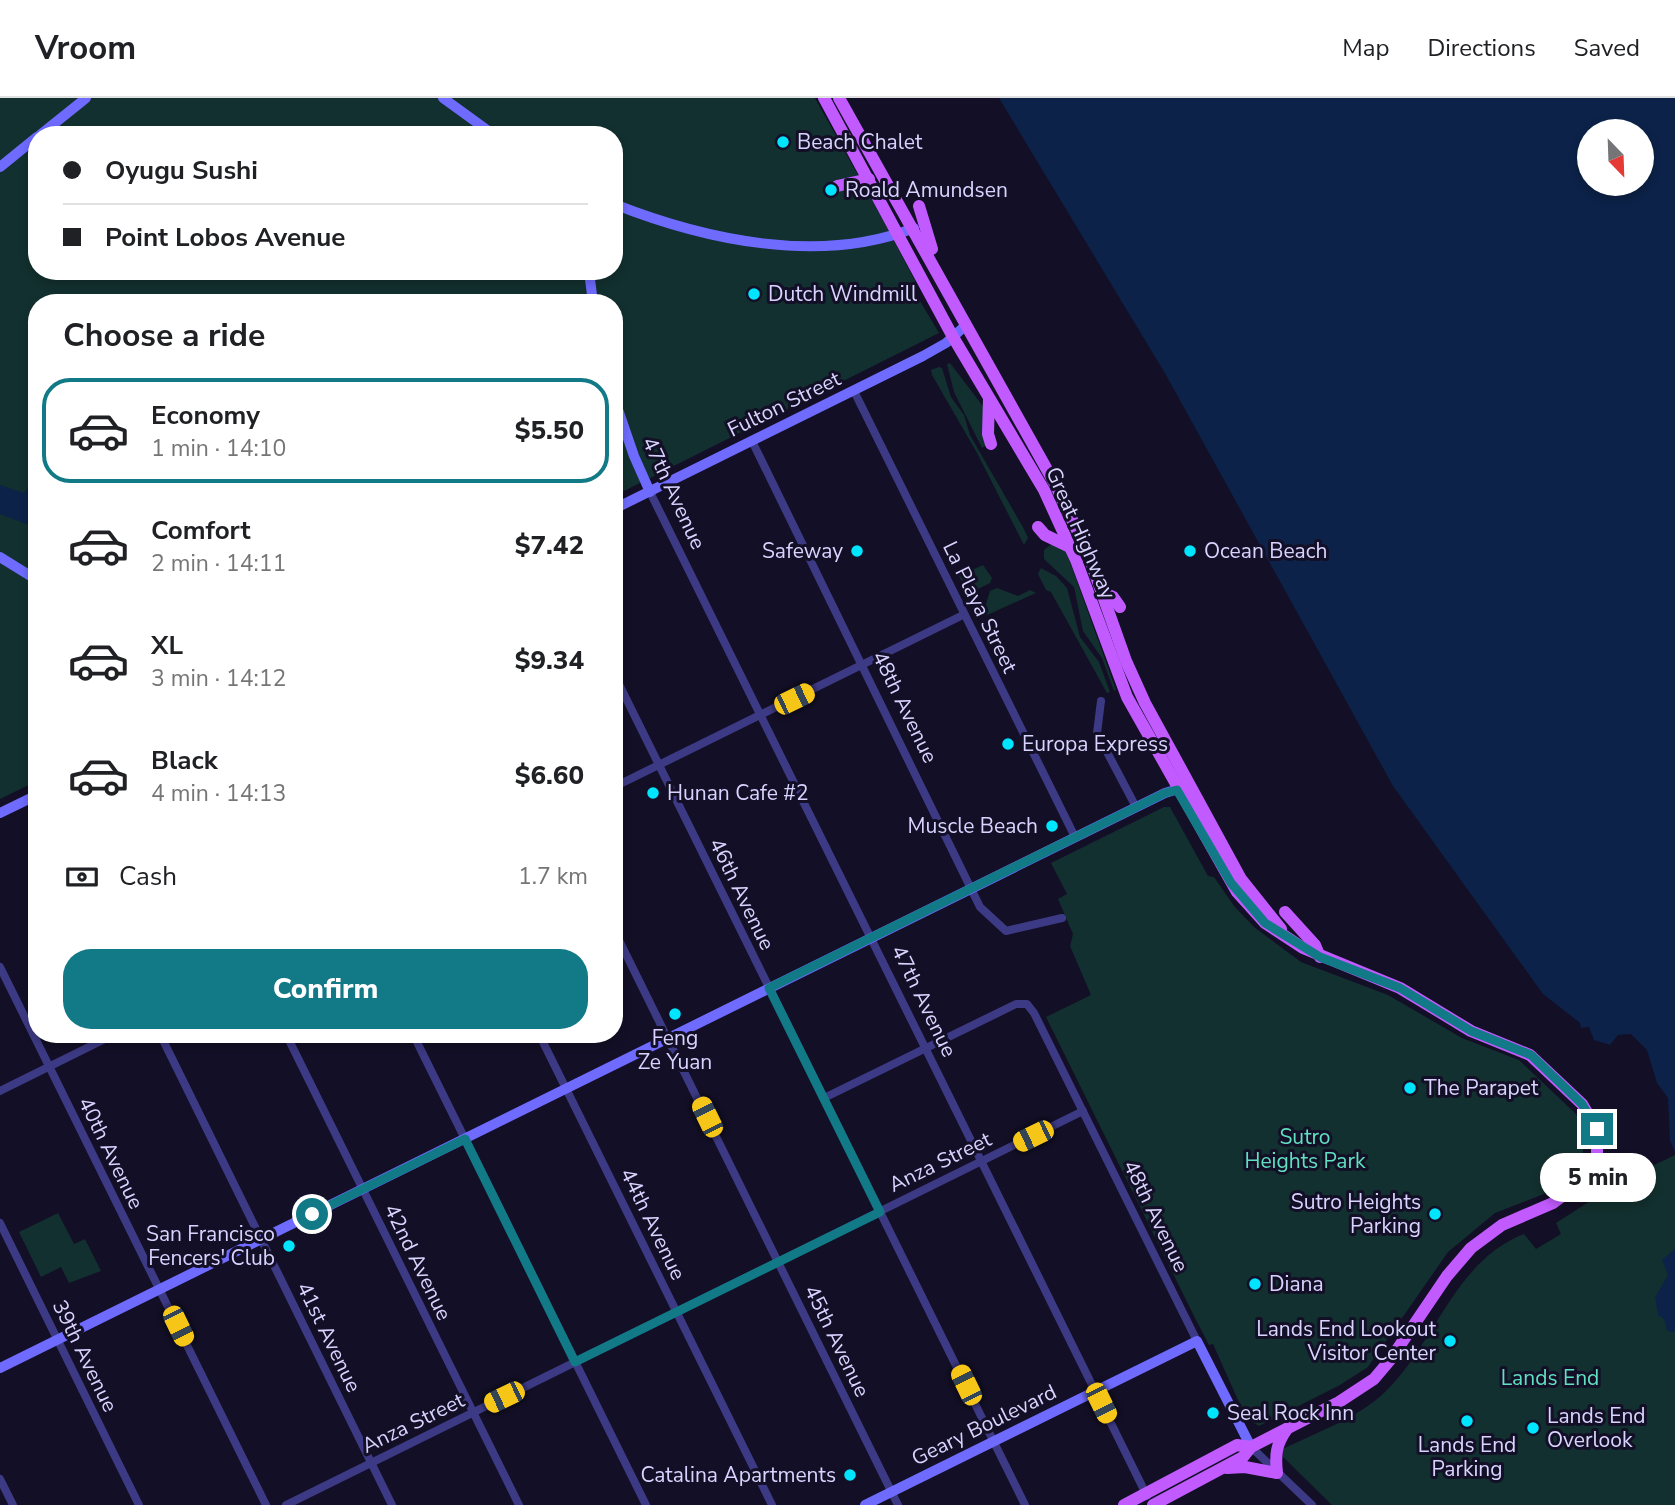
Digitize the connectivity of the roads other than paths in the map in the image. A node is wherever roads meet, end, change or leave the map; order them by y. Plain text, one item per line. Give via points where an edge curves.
1 (86, 98) edge
2 (443, 98) edge
3 (824, 98) edge
4 (839, 98) edge
5 (51, 126) edge
6 (482, 126) edge
7 (28, 144) edge
8 (871, 153) junction
9 (0, 167) edge
10 (869, 179) junction
11 (837, 186) dead end
12 (919, 206) dead end
13 (623, 207) edge
14 (914, 228) junction
15 (899, 234) junction
16 (941, 279) junction
17 (965, 326) junction
18 (953, 337) junction
19 (854, 391) junction
20 (989, 399) junction
21 (623, 424) edge
22 (752, 441) junction
23 (991, 444) dead end
24 (650, 492) junction
25 (623, 505) edge
26 (1038, 527) dead end
27 (1070, 547) junction
28 (0, 557) edge
29 (28, 574) edge
30 (1102, 592) junction
31 (1119, 607) dead end
32 (963, 615) junction
33 (863, 665) junction
34 (623, 692) edge
35 (1101, 701) dead end
36 (761, 715) junction
37 (659, 765) junction
38 (623, 783) edge
39 (1184, 787) junction
40 (28, 799) edge
41 (1136, 807) junction
42 (0, 813) edge
43 (1075, 838) junction
44 (973, 888) junction
45 (1285, 912) dead end
46 (1062, 918) dead end
47 (871, 938) junction
48 (623, 948) edge
49 (1320, 957) junction
50 (0, 967) edge
51 (769, 988) junction
52 (28, 1024) edge
53 (668, 1038) junction
54 (38, 1043) edge
55 (96, 1043) edge
56 (164, 1043) edge
57 (290, 1043) edge
58 (417, 1043) edge
59 (543, 1043) edge
60 (925, 1048) junction
61 (49, 1066) junction
62 (566, 1089) junction
63 (0, 1091) edge
64 (824, 1098) junction
65 (1083, 1111) junction
66 (465, 1139) junction
67 (981, 1161) junction
68 (363, 1189) junction
69 (880, 1212) junction
70 (0, 1223) edge
71 (261, 1240) junction
72 (778, 1262) junction
73 (160, 1290) junction
74 (677, 1312) junction
75 (58, 1340) junction
76 (1197, 1342) junction
77 (575, 1362) junction
78 (0, 1368) edge
79 (1095, 1391) junction
80 (473, 1412) junction
81 (1287, 1429) junction
82 (994, 1442) junction
83 (1251, 1447) junction
84 (372, 1463) junction
85 (1221, 1469) junction
86 (1277, 1473) junction
87 (0, 1479) edge
88 (892, 1492) junction
89 (1150, 1501) edge
90 (13, 1505) edge
91 (139, 1505) edge
92 (266, 1505) edge
93 (286, 1505) edge
94 (393, 1505) edge
95 (519, 1505) edge
96 (646, 1505) edge
97 (772, 1505) edge
98 (864, 1505) edge
99 (898, 1505) edge
100 (1025, 1505) edge
101 (1124, 1505) edge
102 (1312, 1505) edge

1 - 5 street
2 - 6 street
3 - 10 main road, Great Highway
4 - 8 main road, Great Highway
7 - 9 street
8 - 10 main road
8 - 14 main road, Great Highway
10 - 11 main road
10 - 15 main road, Great Highway
12 - 16 main road
13 - 15 street via 685,228 763,242 846,246
14 - 15 street
14 - 16 main road, Great Highway
15 - 18 main road, Great Highway
16 - 17 main road, Great Highway
17 - 18 street, Fulton Street
17 - 30 main road, Great Highway via 1055,484
18 - 19 street, Fulton Street
18 - 20 main road, Great Highway
19 - 22 street, Fulton Street
19 - 32 street, La Playa Street
20 - 23 main road
20 - 27 main road, Great Highway via 1035,475
21 - 24 street, 47th Avenue
22 - 24 street, Fulton Street
22 - 33 street, 48th Avenue
24 - 25 street, Fulton Street
24 - 36 street, 47th Avenue
26 - 27 main road
27 - 39 main road, Great Highway via 1121,684
28 - 29 street
30 - 31 main road via 1113,597
30 - 39 main road, Great Highway via 1137,687
32 - 33 street
32 - 43 street, La Playa Street
33 - 36 street
33 - 44 street, 48th Avenue
34 - 37 street, 46th Avenue
35 - 41 street via 1097,733
36 - 37 street
36 - 47 street, 47th Avenue
37 - 38 street
37 - 51 street, 46th Avenue
39 - 41 street
39 - 49 main road, Great Highway via 1241,879 1287,937
40 - 42 street
41 - 43 street
43 - 44 street
44 - 46 street, 48th Avenue via 980,907 1003,931
44 - 47 street
45 - 49 main road
47 - 51 street
47 - 60 street, 47th Avenue
48 - 53 street, 45th Avenue
49 - 81 main road, Great Highway via 1400,988 1471,1031 1531,1055 1587,1110 1597,1129 1598,1150 1593,1170 1573,1190 1495,1229 1471,1248 1374,1379
50 - 52 street, 40th Avenue
51 - 53 street
51 - 64 street, 46th Avenue
53 - 62 street
53 - 72 street, 45th Avenue
54 - 61 street, 40th Avenue
55 - 61 street
56 - 71 street, 41st Avenue
57 - 68 street, 42nd Avenue
58 - 66 street
59 - 62 street, 44th Avenue
60 - 64 street
60 - 65 street, 48th Avenue via 1016,1004 1027,1004
60 - 67 street, 47th Avenue
61 - 63 street
61 - 73 street, 40th Avenue
62 - 66 street
62 - 74 street, 44th Avenue
64 - 69 street, 46th Avenue
65 - 67 street, Anza Street
65 - 76 street, 48th Avenue
66 - 68 street
66 - 77 street
67 - 69 street, Anza Street
67 - 79 street, 47th Avenue
68 - 71 street
68 - 80 street, 42nd Avenue
69 - 72 street, Anza Street
69 - 82 street, 46th Avenue
70 - 75 street, 39th Avenue
71 - 73 street
71 - 84 street, 41st Avenue
72 - 74 street, Anza Street
72 - 88 street, 45th Avenue
73 - 75 street
73 - 92 street, 40th Avenue
74 - 77 street, Anza Street
74 - 97 street, 44th Avenue
75 - 78 street
75 - 91 street, 39th Avenue
76 - 79 street, Geary Boulevard
76 - 83 street, 48th Avenue
77 - 80 street, Anza Street
77 - 96 street
79 - 82 street, Geary Boulevard
79 - 89 street, 47th Avenue
80 - 84 street, Anza Street
80 - 95 street, 42nd Avenue
81 - 83 main road, Great Highway
81 - 86 main road via 1275,1457
82 - 88 street, Geary Boulevard
82 - 100 street, 46th Avenue
83 - 85 main road
83 - 86 street
83 - 89 main road via 1237,1445
84 - 93 street, Anza Street
84 - 94 street, 41st Avenue
85 - 86 main road via 1245,1466
85 - 89 main road
86 - 102 street
87 - 90 street
88 - 98 street, Geary Boulevard
88 - 99 street, 45th Avenue
89 - 101 main road

